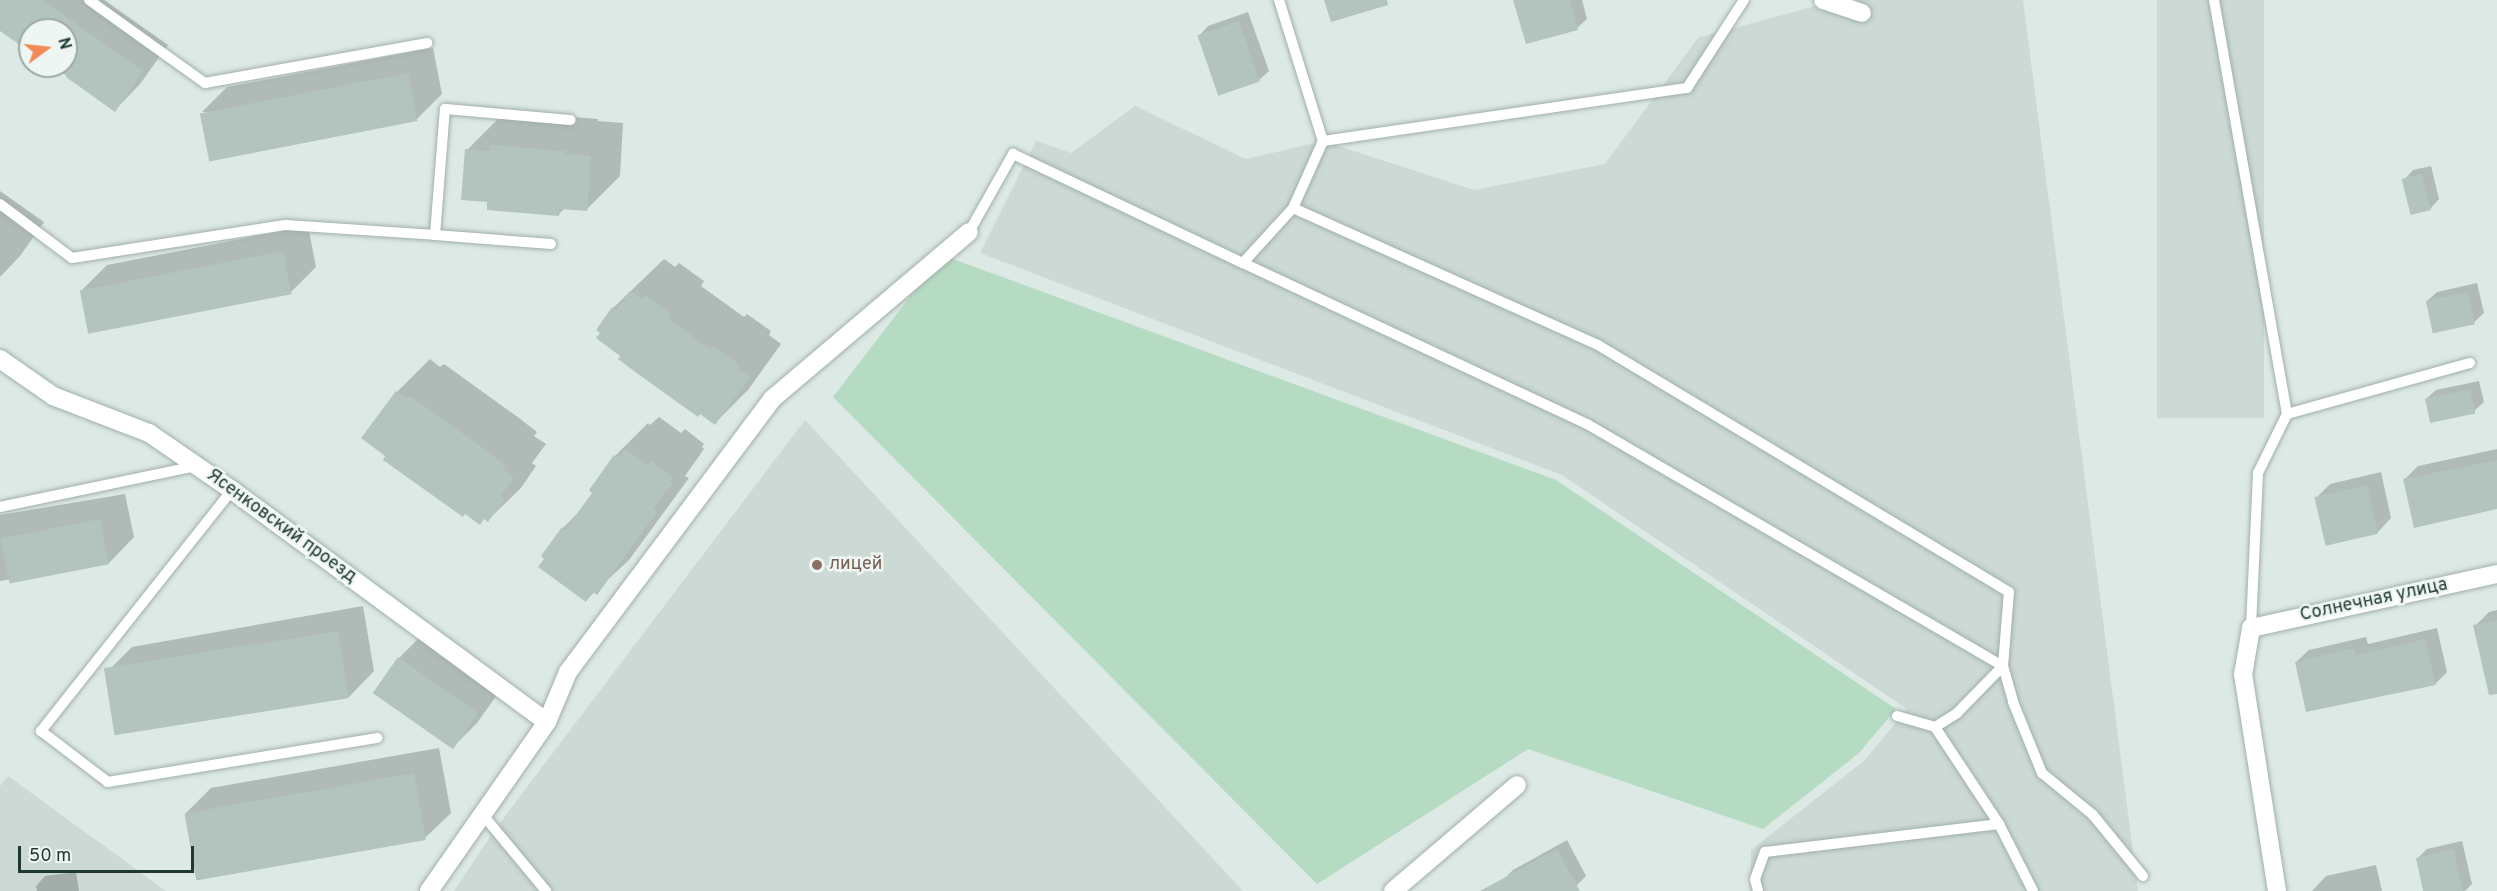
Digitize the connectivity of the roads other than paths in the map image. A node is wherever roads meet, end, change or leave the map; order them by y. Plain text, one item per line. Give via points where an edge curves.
1 (89, 0) edge
2 (1279, 0) edge
3 (1744, 0) edge
4 (1823, 0) edge
5 (2214, 0) edge
6 (1862, 13) dead end
7 (427, 43) dead end
8 (571, 120) dead end
9 (1323, 141) junction
10 (0, 204) edge
11 (1293, 208) junction
12 (969, 232) joint
13 (435, 235) junction
14 (551, 244) dead end
15 (1243, 262) junction
16 (0, 359) edge
17 (2470, 363) dead end
18 (2287, 414) junction
19 (196, 466) junction
20 (232, 490) junction
21 (0, 507) edge
22 (2497, 574) edge
23 (2251, 628) junction
24 (2003, 666) junction
25 (1897, 716) dead end
26 (547, 722) junction
27 (1935, 727) junction
28 (377, 738) dead end
29 (1518, 785) dead end
30 (483, 815) junction
31 (1998, 824) junction
32 (2143, 876) dead end
33 (429, 891) edge
34 (546, 891) edge
35 (1393, 891) edge
36 (1758, 891) edge
37 (2033, 891) edge
38 (2277, 891) edge

1 - 7 lane via 205,83
2 - 9 lane
3 - 9 lane via 1687,88
4 - 6 street
5 - 18 lane
8 - 13 lane via 445,109
9 - 11 lane
10 - 13 lane via 72,258 286,225
11 - 15 lane
11 - 24 lane via 1598,345 2009,592
12 - 15 lane via 1013,154
12 - 26 street via 772,399 568,672
13 - 14 lane
15 - 24 lane via 1587,424
16 - 19 street, Ясенковский проезд via 53,396 148,433
17 - 18 lane
18 - 23 lane via 2258,473
19 - 20 street, Ясенковский проезд
19 - 21 lane
20 - 26 street, Ясенковский проезд
20 - 28 lane via 41,731 108,782
22 - 23 street, Солнечная улица
23 - 38 street via 2243,675
24 - 27 lane via 1957,713
24 - 32 lane via 2042,773 2093,815
25 - 27 lane
26 - 30 street
27 - 31 lane
29 - 35 street
30 - 33 street
30 - 34 lane
31 - 36 lane via 1765,852 1755,879
31 - 37 lane

